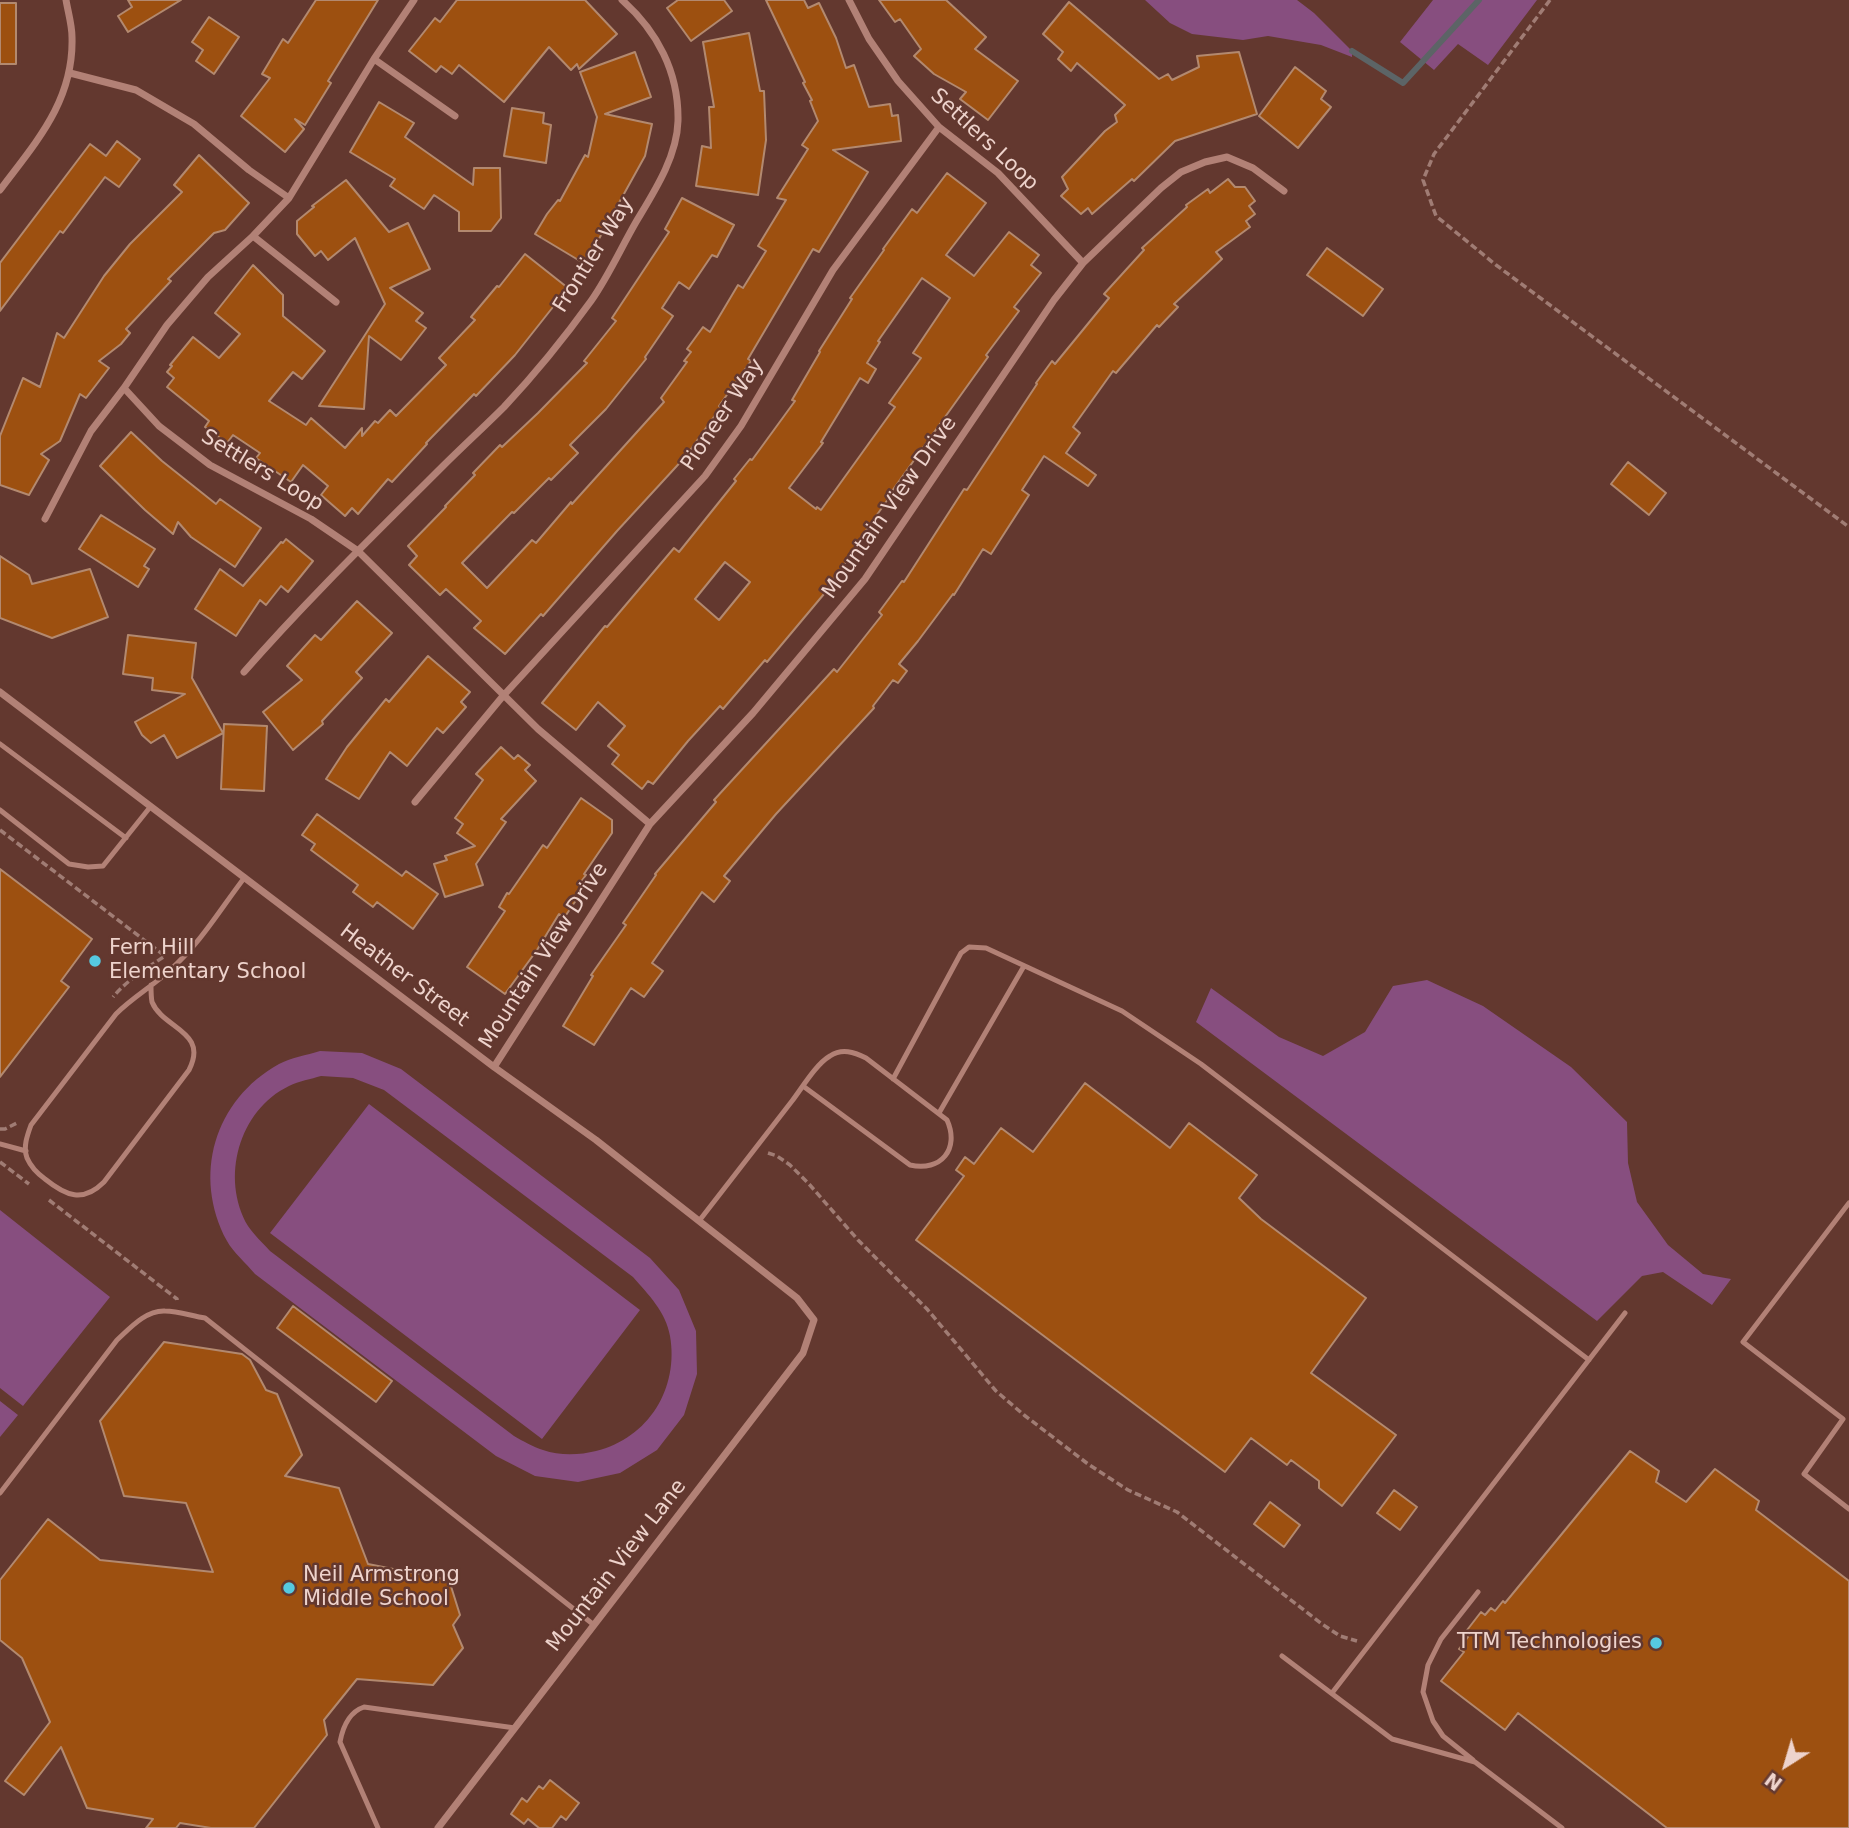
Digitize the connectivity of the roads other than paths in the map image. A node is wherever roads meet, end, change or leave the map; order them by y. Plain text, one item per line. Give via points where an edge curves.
1 (66, 0) edge
2 (414, 0) edge
3 (622, 0) edge
4 (849, 0) edge
5 (374, 59) junction
6 (70, 73) junction
7 (455, 116) dead end
8 (939, 127) junction
9 (0, 190) edge
10 (1284, 191) dead end
11 (289, 198) junction
12 (253, 236) junction
13 (1083, 263) junction
14 (336, 302) dead end
15 (124, 388) junction
16 (45, 519) dead end
17 (358, 551) junction
18 (244, 672) dead end
19 (0, 692) edge
20 (503, 696) junction
21 (0, 744) edge
22 (415, 802) dead end
23 (151, 806) junction
24 (0, 810) edge
25 (650, 824) junction
26 (126, 838) junction
27 (245, 877) junction
28 (1024, 966) junction
29 (151, 985) junction
30 (494, 1067) junction
31 (893, 1079) junction
32 (803, 1086) junction
33 (939, 1113) junction
34 (0, 1144) edge
35 (26, 1151) junction
36 (1849, 1203) edge
37 (699, 1221) junction
38 (1625, 1313) dead end
39 (814, 1320) joint
40 (1588, 1360) junction
41 (0, 1493) edge
42 (1849, 1509) edge
43 (1478, 1592) dead end
44 (594, 1625) junction
45 (1282, 1656) dead end
46 (1332, 1693) junction
47 (514, 1728) junction
48 (1475, 1762) junction
49 (378, 1828) edge
50 (438, 1828) edge
51 (1562, 1828) edge

1 - 6 street via 72,36
2 - 5 street
3 - 17 street, Frontier Way via 640,16 664,54 676,88 678,122 673,152 657,186 593,298 551,353 505,406
4 - 8 street, Settlers Loop via 898,82
5 - 7 street
5 - 11 street
6 - 9 street via 45,131
6 - 11 street via 136,90 194,124
8 - 13 street, Settlers Loop via 998,173
8 - 20 street, Pioneer Way via 833,270 741,426 705,476
10 - 13 street, Mountain View Drive via 1254,168 1227,157 1205,162 1171,180
11 - 12 street
12 - 14 street
12 - 15 street via 208,277 167,325
13 - 25 street, Mountain View Drive via 865,579 753,712
15 - 16 street via 91,430
15 - 17 street, Settlers Loop via 159,426 210,465 312,519
17 - 18 street, Frontier Way
17 - 20 street, Settlers Loop
19 - 23 street, Heather Street
20 - 22 street, Pioneer Way
20 - 25 street, Settlers Loop
21 - 26 lane
23 - 26 lane
23 - 27 street, Heather Street
24 - 26 lane via 69,864 103,866
25 - 30 street, Mountain View Drive
27 - 29 lane via 191,948
27 - 30 street, Heather Street
28 - 31 lane via 986,948 970,947 961,953
28 - 33 lane
28 - 40 lane via 1122,1011 1200,1064
29 - 35 lane via 116,1014 31,1125
29 - 35 lane via 152,1001 159,1011 193,1045 193,1062 180,1082 104,1182 88,1194 58,1189 39,1175
30 - 37 street, Heather Street
31 - 32 lane via 866,1058 847,1051 828,1056
31 - 33 lane
32 - 33 lane via 901,1160 919,1167 938,1163 950,1148 951,1128
32 - 37 lane
34 - 35 lane
36 - 42 lane via 1743,1342 1843,1419 1804,1474
37 - 39 street, Heather Street via 797,1298
38 - 40 lane
39 - 44 street, Mountain View Lane via 803,1353
40 - 46 lane
41 - 44 lane via 132,1326 164,1310 205,1318
43 - 48 lane via 1441,1639 1428,1665 1423,1692 1443,1736
44 - 47 street, Mountain View Lane
45 - 46 lane
46 - 48 lane via 1392,1739
47 - 49 lane via 364,1707 356,1710 343,1726 340,1742
47 - 50 street, Mountain View Lane
48 - 51 lane

